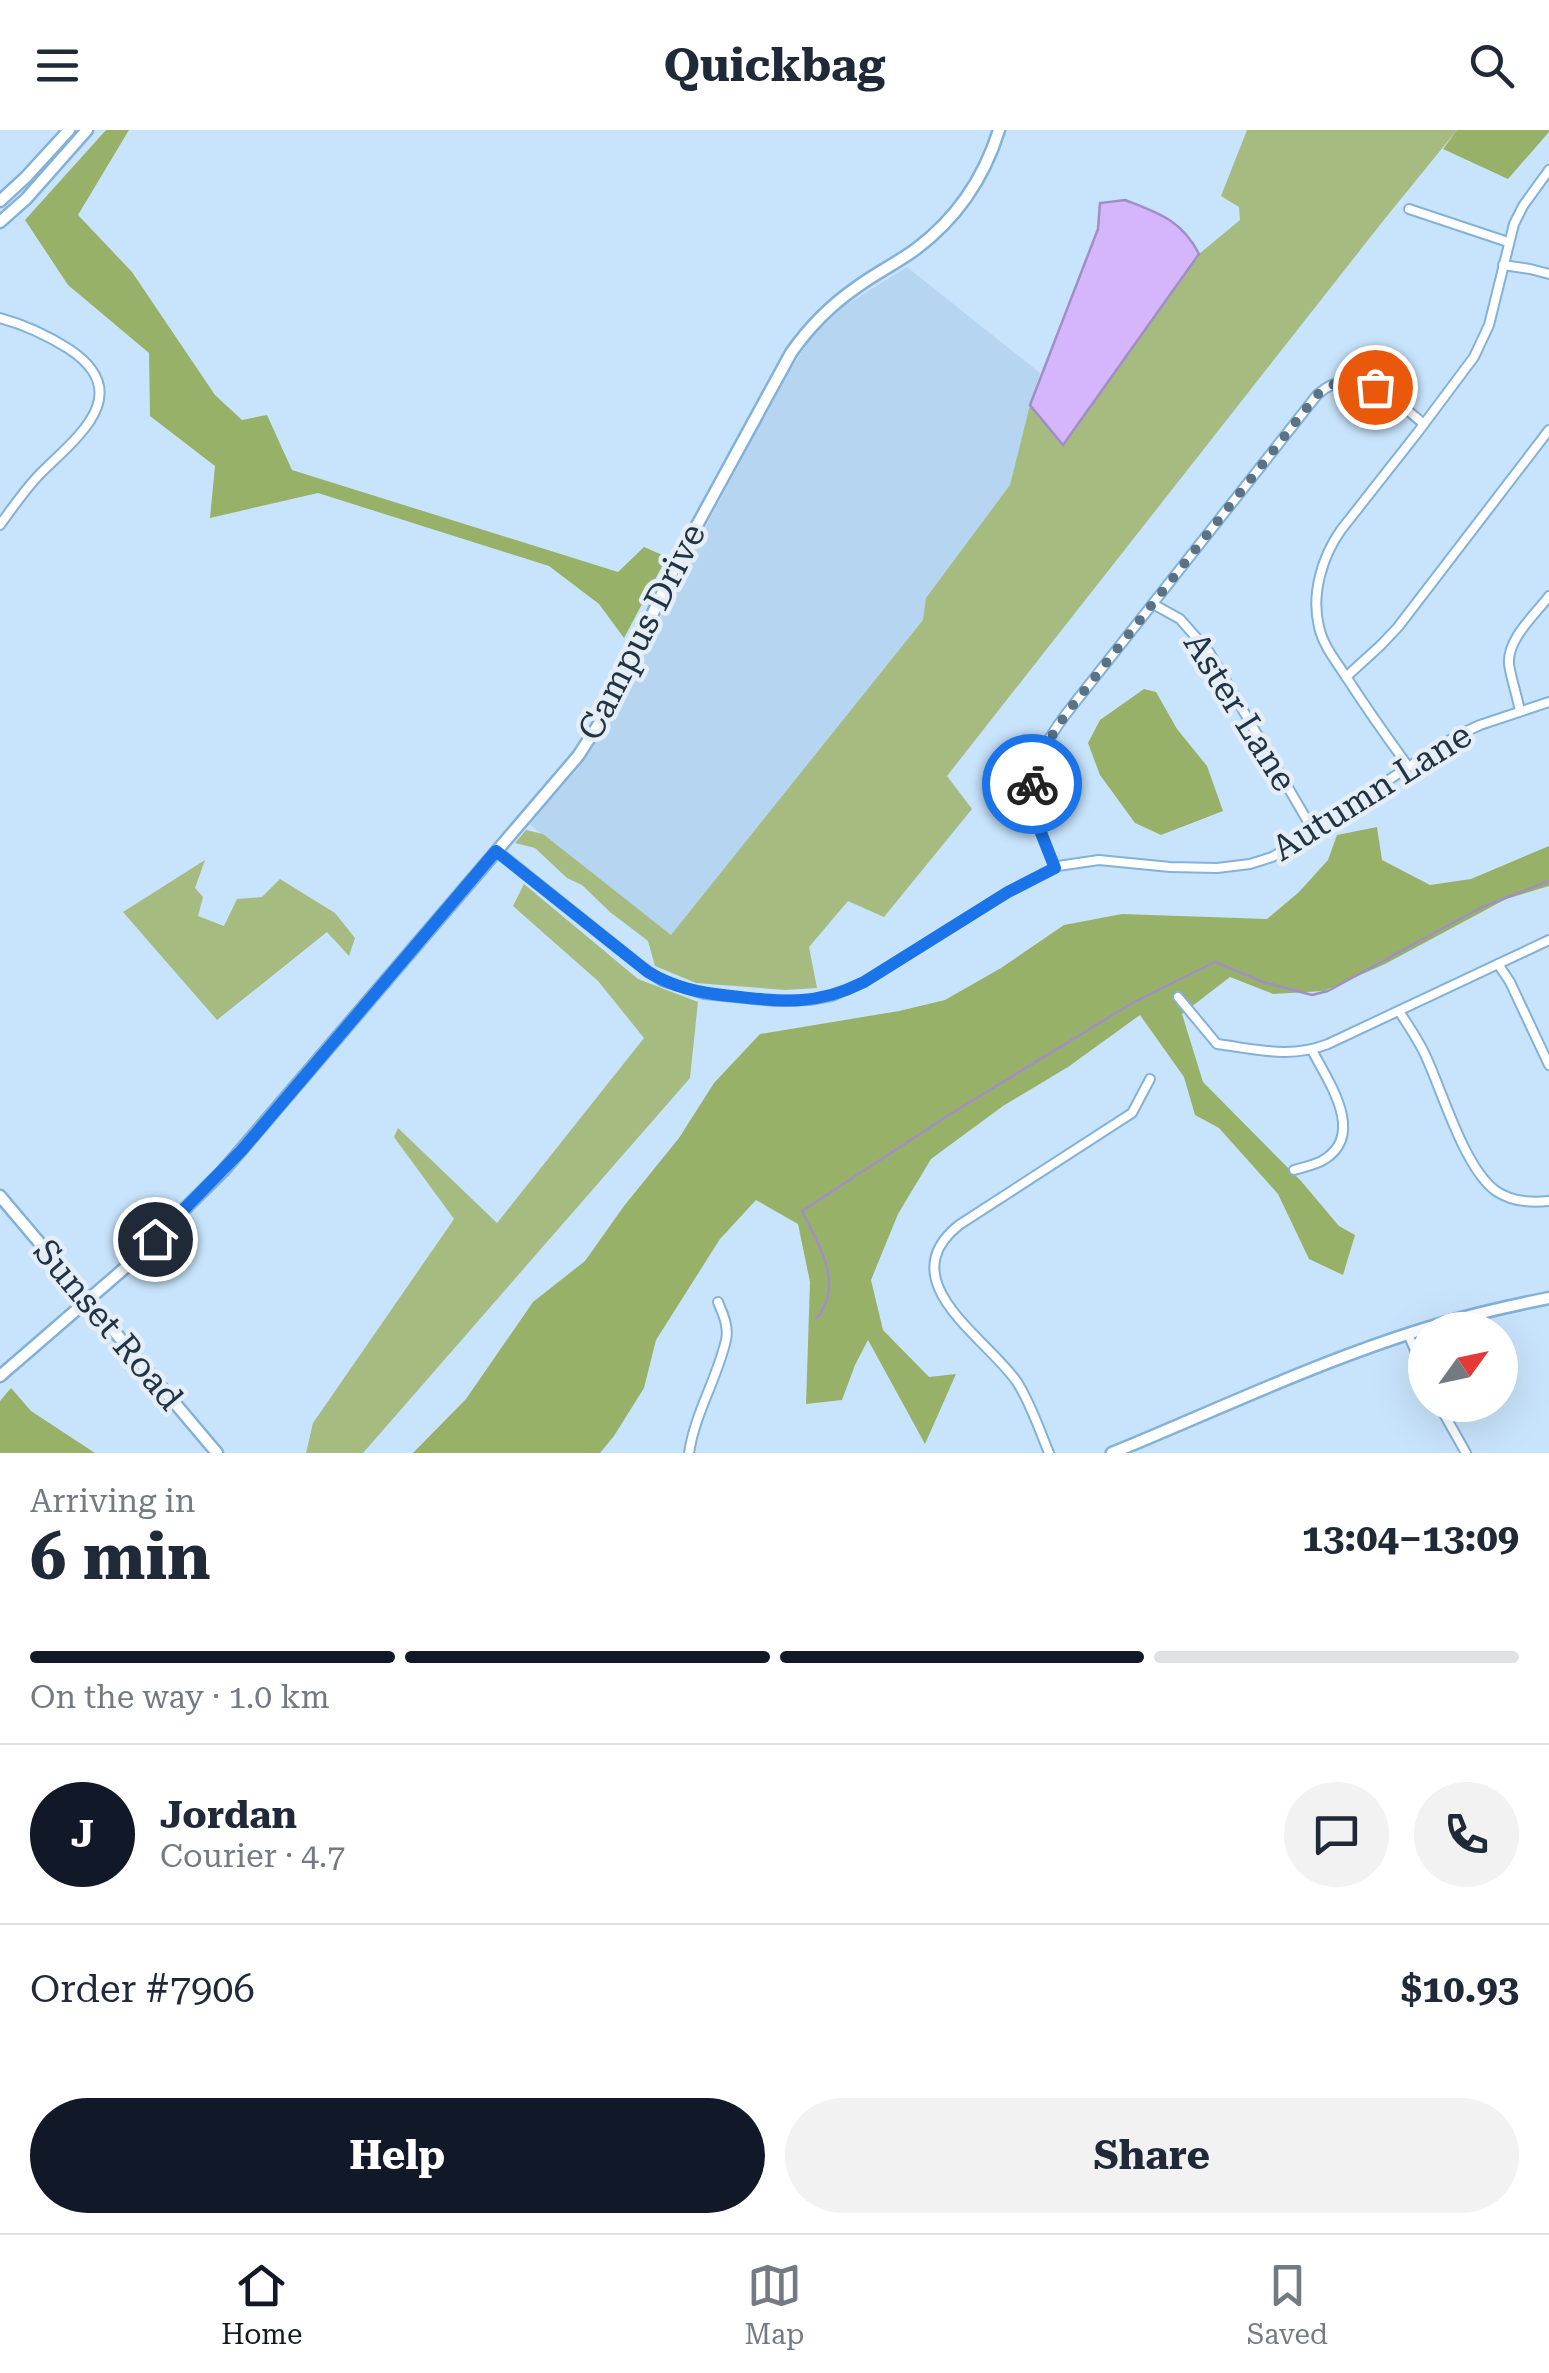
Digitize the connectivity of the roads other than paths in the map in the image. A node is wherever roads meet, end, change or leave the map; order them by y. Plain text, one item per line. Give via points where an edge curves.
1 (69, 130) edge
2 (87, 130) edge
3 (999, 130) edge
4 (1549, 170) edge
5 (0, 200) edge
6 (1410, 209) dead end
7 (1, 219) edge
8 (1508, 242) junction
9 (1502, 265) junction
10 (1549, 274) edge
11 (0, 318) edge
12 (1424, 424) junction
13 (1549, 430) edge
14 (0, 525) edge
15 (1549, 596) edge
16 (1154, 604) junction
17 (1346, 677) junction
18 (1549, 702) edge
19 (1520, 711) junction
20 (1408, 766) junction
21 (1314, 832) junction
22 (496, 851) junction
23 (1055, 868) junction
24 (1549, 940) edge
25 (1498, 964) junction
26 (1178, 997) dead end
27 (1399, 1011) junction
28 (1312, 1050) junction
29 (1549, 1065) edge
30 (1150, 1079) dead end
31 (1294, 1170) dead end
32 (0, 1196) edge
33 (1549, 1201) edge
34 (1549, 1298) edge
35 (88, 1300) junction
36 (718, 1302) dead end
37 (1485, 1312) edge
38 (1408, 1334) edge
39 (0, 1376) edge
40 (1449, 1422) edge
41 (217, 1453) edge
42 (689, 1453) edge
43 (1048, 1453) edge
44 (1112, 1453) edge
45 (1466, 1453) edge

1 - 5 street
2 - 7 street
3 - 22 street, Campus Drive via 975,184 943,226 854,288 802,338 686,545 598,726
4 - 8 street
6 - 8 street
8 - 9 street
9 - 10 street
9 - 12 street via 1480,346
11 - 14 street via 29,326 79,356 100,392 84,430
12 - 16 street via 1362,382 1324,389
12 - 17 street via 1340,530 1322,565 1319,628
13 - 17 street via 1398,626
15 - 19 street via 1510,653
16 - 21 street, Aster Lane via 1180,619 1209,652
16 - 23 street via 1066,714 1038,761 1032,800
17 - 20 street
18 - 19 street, Autumn Lane
19 - 20 street, Autumn Lane via 1468,730
20 - 21 street, Autumn Lane
21 - 23 street, Autumn Lane via 1272,857 1239,866 1099,860
22 - 23 street, Autumn Lane via 662,980 704,994 786,1002 854,988
22 - 35 street, Campus Drive via 233,1160
24 - 25 street
25 - 27 street
25 - 29 street
26 - 28 street via 1217,1044
27 - 28 street
27 - 33 street via 1481,1175 1508,1198
28 - 31 street via 1339,1104 1342,1135 1324,1160
30 - 43 street via 1132,1113 960,1225 940,1246 939,1292 1018,1384
32 - 35 street, Sunset Road
34 - 37 street
35 - 39 street, Campus Drive
35 - 41 street, Sunset Road
36 - 42 street via 727,1339
38 - 44 street
40 - 45 street

